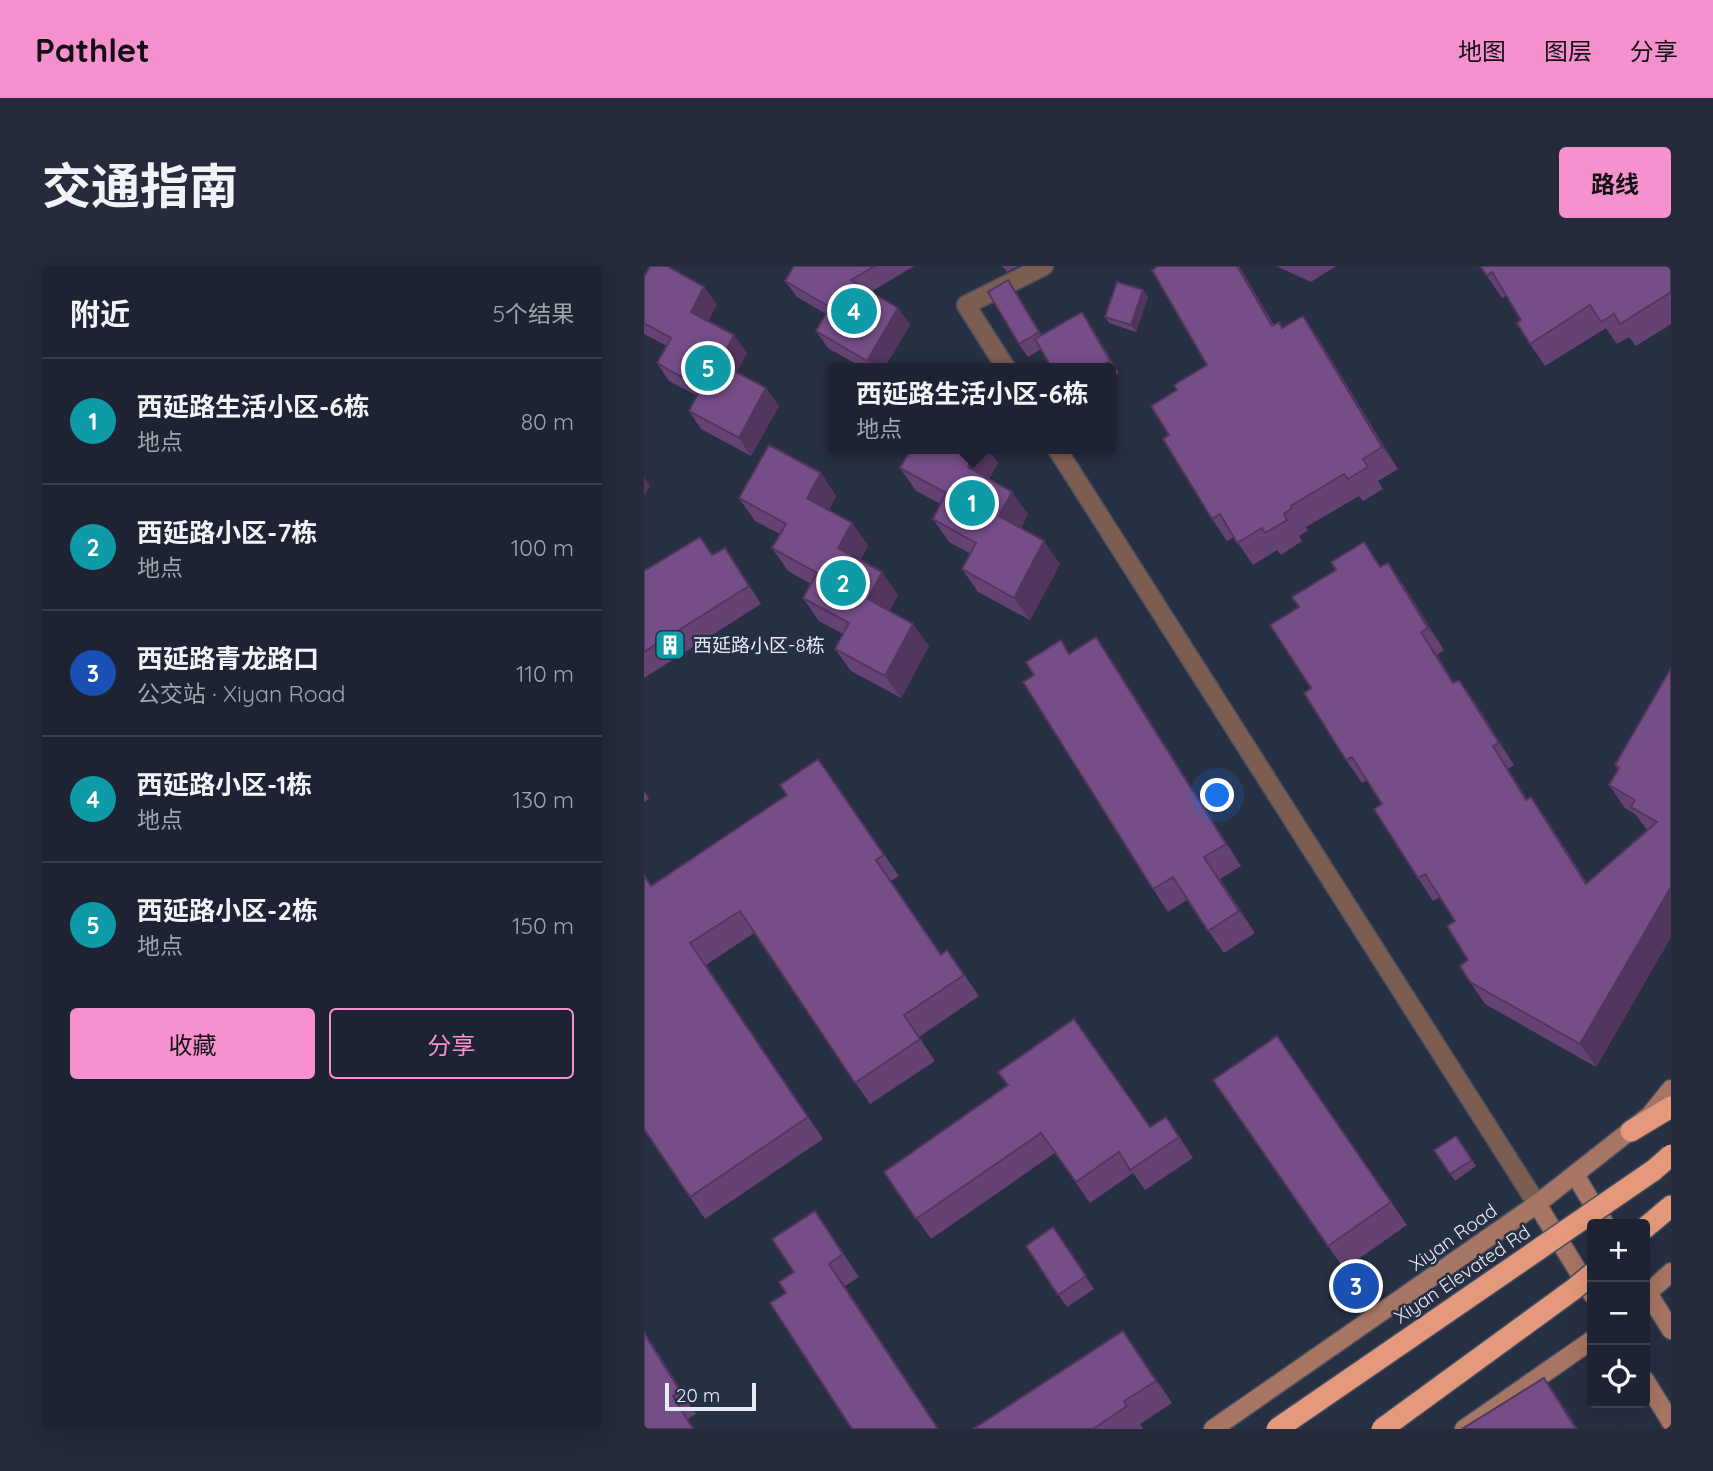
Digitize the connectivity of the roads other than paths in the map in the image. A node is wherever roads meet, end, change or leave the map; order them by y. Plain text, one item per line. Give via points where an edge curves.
1 (1044, 266) edge
2 (1003, 363) edge
3 (1060, 454) edge
4 (1671, 1089) edge
5 (1671, 1107) edge
6 (1630, 1131) junction
7 (1671, 1155) edge
8 (1575, 1175) junction
9 (1537, 1205) junction
10 (1671, 1206) edge
11 (1602, 1219) edge
12 (1650, 1224) edge
13 (1671, 1272) edge
14 (1587, 1277) edge
15 (1587, 1286) edge
16 (1650, 1289) edge
17 (1650, 1298) edge
18 (1671, 1330) edge
19 (1587, 1343) edge
20 (1650, 1388) edge
21 (1671, 1422) edge
22 (1213, 1429) edge
23 (1277, 1429) edge
24 (1382, 1429) edge
25 (1464, 1429) edge

1 - 2 street via 966,305
3 - 9 street
4 - 6 main road, Xiyan Road
5 - 6 highway
6 - 8 main road, Xiyan Road
7 - 23 highway, Xiyan Elevated Rd, bridge
8 - 9 main road, Xiyan Road
8 - 11 main road
9 - 15 main road
9 - 22 main road, Xiyan Road
10 - 12 highway
13 - 16 main road
14 - 24 highway, bridge
17 - 18 main road
19 - 25 main road
20 - 21 main road

